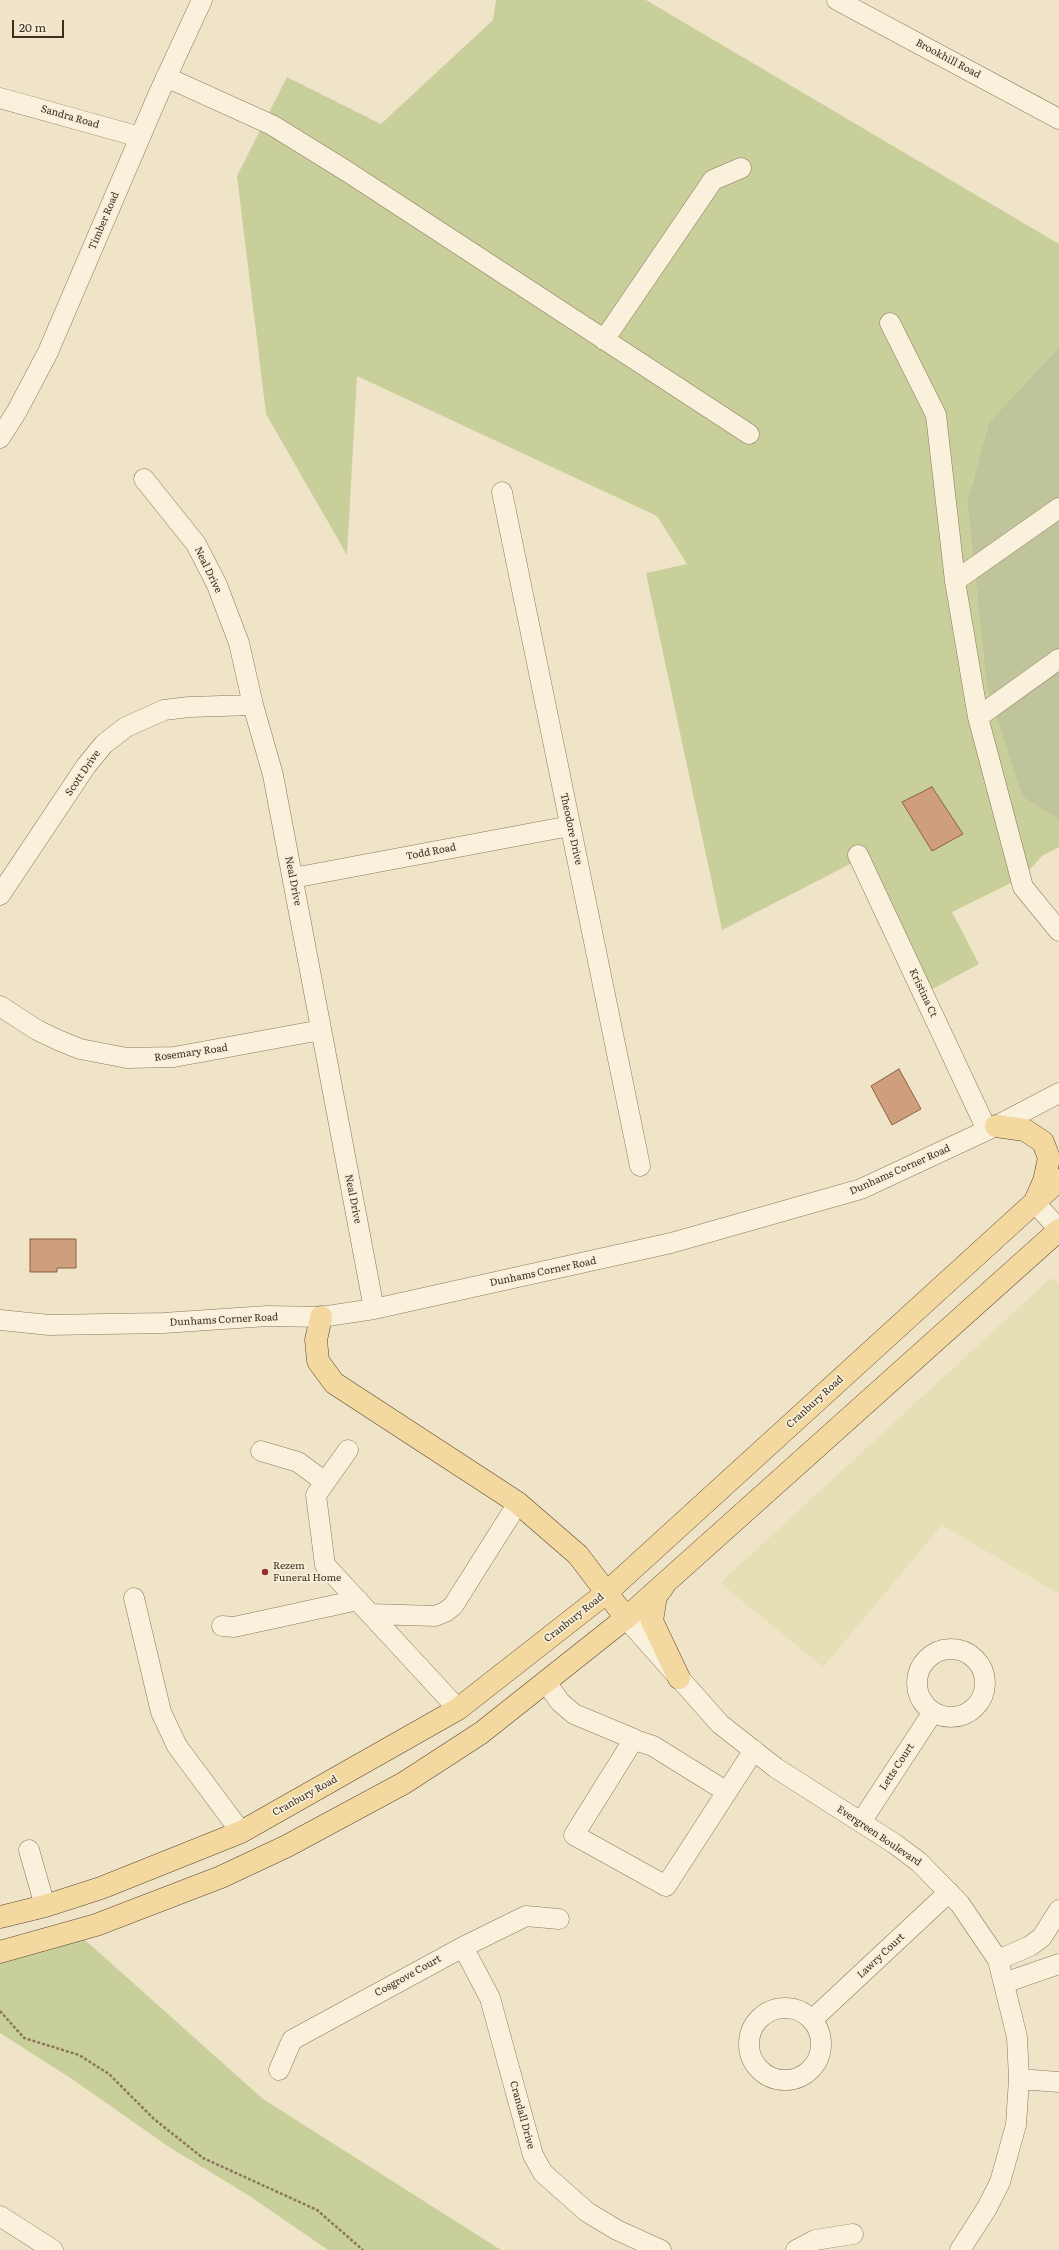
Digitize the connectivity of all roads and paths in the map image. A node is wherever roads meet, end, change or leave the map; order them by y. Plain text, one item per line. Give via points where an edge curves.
1 (202, 0) edge
2 (837, 0) edge
3 (166, 77) junction
4 (0, 98) edge
5 (1059, 119) edge
6 (140, 137) junction
7 (741, 168) dead end
8 (890, 323) dead end
9 (604, 340) junction
10 (749, 434) dead end
11 (0, 438) edge
12 (144, 479) dead end
13 (502, 492) dead end
14 (1059, 508) edge
15 (955, 581) junction
16 (1059, 659) edge
17 (253, 705) junction
18 (978, 717) junction
19 (570, 826) junction
20 (858, 855) dead end
21 (293, 878) junction
22 (0, 895) edge
23 (1059, 931) edge
24 (0, 1006) edge
25 (321, 1030) junction
26 (1059, 1094) edge
27 (992, 1128) junction
28 (640, 1166) dead end
29 (1059, 1180) edge
30 (1034, 1202) junction
31 (1059, 1229) edge
32 (374, 1309) junction
33 (321, 1317) junction
34 (0, 1320) edge
35 (348, 1450) dead end
36 (261, 1451) dead end
37 (325, 1482) junction
38 (518, 1504) junction
39 (666, 1582) junction
40 (606, 1593) junction
41 (134, 1598) dead end
42 (364, 1607) junction
43 (626, 1618) junction
44 (222, 1626) dead end
45 (679, 1678) junction
46 (546, 1682) junction
47 (458, 1709) junction
48 (933, 1712) dead end
49 (632, 1739) junction
50 (754, 1750) junction
51 (727, 1792) junction
52 (861, 1822) junction
53 (241, 1832) junction
54 (29, 1850) dead end
55 (949, 1892) junction
56 (45, 1906) junction
57 (1059, 1910) edge
58 (0, 1917) edge
59 (559, 1919) dead end
60 (463, 1946) junction
61 (0, 1952) edge
62 (998, 1960) junction
63 (1059, 1964) edge
64 (1004, 1983) junction
65 (0, 2011) edge
66 (812, 2020) dead end
67 (279, 2070) dead end
68 (1019, 2079) junction
69 (1059, 2082) edge
70 (0, 2216) edge
71 (853, 2234) dead end
72 (53, 2250) edge
73 (363, 2250) edge
74 (661, 2250) edge
75 (796, 2250) edge
76 (960, 2250) edge

1 - 3 street, Timber Road
2 - 5 street, Brookhill Road
3 - 6 street, Timber Road
3 - 9 street via 272,125
4 - 6 street, Sandra Road
6 - 11 street, Timber Road via 48,352
7 - 9 street via 713,180
8 - 15 street via 936,415
9 - 10 street
12 - 17 street, Neal Drive via 196,544 217,585 239,643
13 - 19 street, Theodore Drive
14 - 15 street
15 - 18 street
16 - 18 street
17 - 21 street, Neal Drive via 273,775
17 - 22 street, Scott Drive via 164,710 126,727 104,744 86,766
18 - 23 street via 1023,887
19 - 21 street, Todd Road
19 - 28 street, Theodore Drive
20 - 27 street, Kristina Ct
21 - 25 street, Neal Drive
24 - 25 street, Rosemary Road via 58,1040 88,1050 127,1058 174,1057
25 - 32 street, Neal Drive
26 - 27 street, Dunhams Corner Road
27 - 30 main road via 1025,1130 1043,1142 1049,1158 1044,1181
27 - 32 street, Dunhams Corner Road via 861,1189 670,1243
29 - 30 main road, Cranbury Road
30 - 31 street
30 - 40 main road, Cranbury Road
31 - 39 main road
32 - 33 street, Dunhams Corner Road
33 - 34 street, Dunhams Corner Road via 268,1316 163,1323 50,1325
33 - 38 main road via 316,1340 318,1361 334,1383
35 - 37 street
36 - 37 street via 298,1462
37 - 42 street via 316,1495 325,1565
38 - 40 main road via 578,1555
38 - 42 street via 452,1606 445,1612 435,1616
39 - 43 main road
39 - 45 main road via 656,1596 652,1621
40 - 43 main road
40 - 47 main road, Cranbury Road
41 - 53 street via 161,1712 177,1746
42 - 44 street via 234,1627
42 - 47 street
43 - 45 street, Evergreen Boulevard
43 - 46 main road
45 - 50 street, Evergreen Boulevard via 720,1724
46 - 49 street via 560,1702 574,1714
46 - 61 main road via 481,1733 404,1784 287,1846 221,1877 96,1925
47 - 53 main road, Cranbury Road
48 - 52 street, Letts Court
49 - 51 street via 653,1746
49 - 51 street via 574,1835 666,1886
50 - 51 street
50 - 52 street, Evergreen Boulevard via 776,1768
52 - 55 street, Evergreen Boulevard via 919,1862
53 - 56 main road, Cranbury Road via 101,1888
54 - 56 street
55 - 62 street, Evergreen Boulevard
55 - 66 street, Lawry Court
56 - 58 main road, Cranbury Road
57 - 62 street via 1042,1937 1030,1946
59 - 60 street, Cosgrove Court via 526,1916
60 - 67 street, Cosgrove Court via 292,2040
60 - 74 street, Crandall Drive via 490,1998 533,2155 543,2173 586,2212 617,2230
62 - 64 street, Evergreen Boulevard
63 - 64 street
64 - 68 street, Evergreen Boulevard via 1017,2037
65 - 73 path via 24,2038 79,2055 109,2074 154,2119 203,2158 317,2210
68 - 69 street
68 - 76 street, Evergreen Boulevard via 1016,2125 1000,2182
70 - 72 street
71 - 75 street via 815,2240

